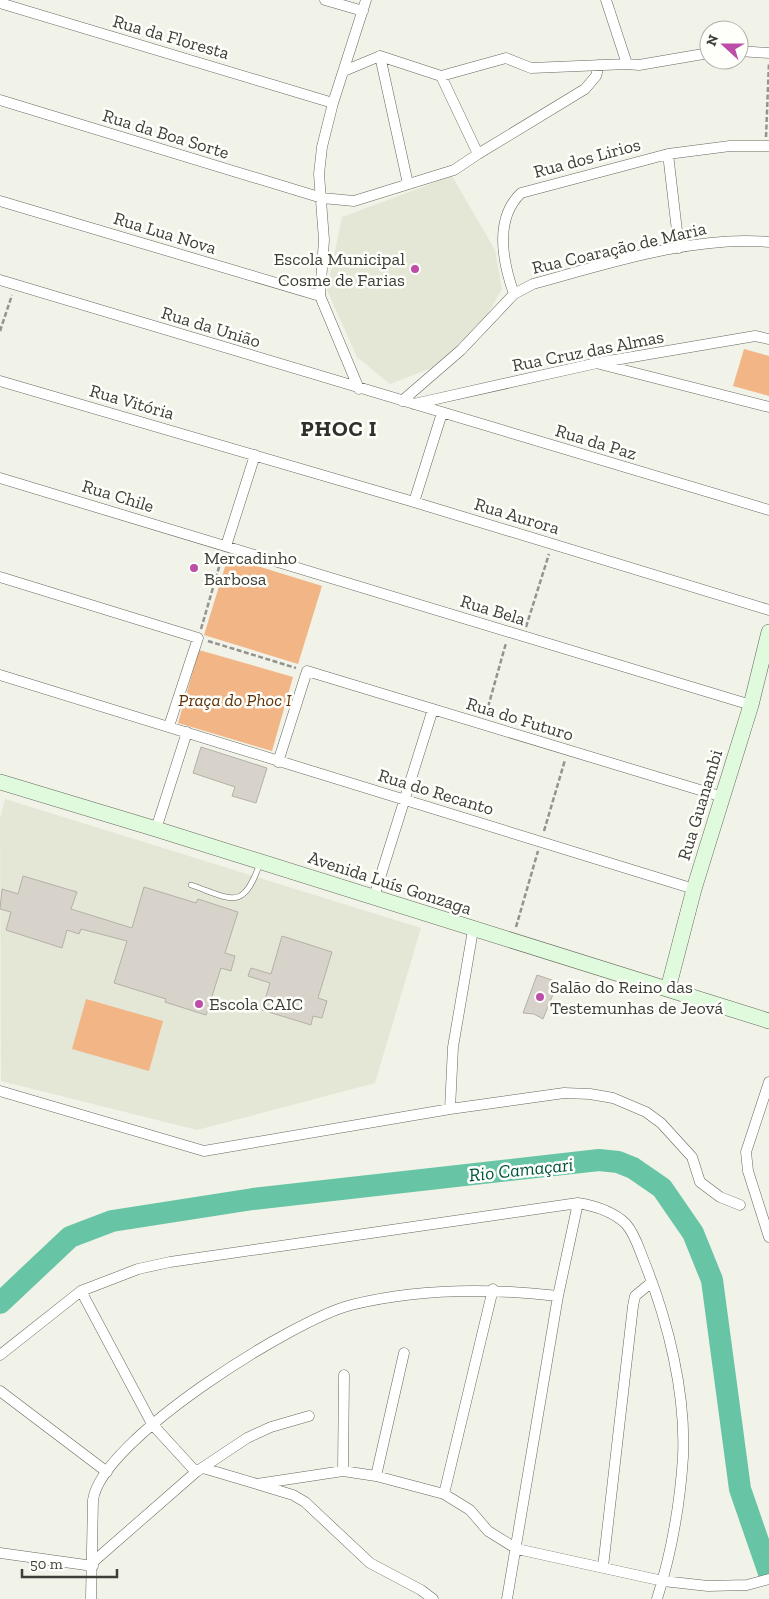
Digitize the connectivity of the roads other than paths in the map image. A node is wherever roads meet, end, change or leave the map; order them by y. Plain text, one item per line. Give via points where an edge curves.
1 (326, 0) edge
2 (366, 0) edge
3 (606, 0) edge
4 (0, 3) edge
5 (362, 11) junction
6 (749, 52) edge
7 (769, 53) edge
8 (699, 54) edge
9 (380, 56) junction
10 (628, 64) junction
11 (599, 65) junction
12 (344, 71) junction
13 (441, 76) junction
14 (0, 100) edge
15 (333, 103) junction
16 (767, 146) edge
17 (478, 154) junction
18 (668, 154) junction
19 (408, 184) junction
20 (322, 198) junction
21 (0, 201) edge
22 (769, 242) edge
23 (679, 248) junction
24 (0, 280) edge
25 (514, 294) junction
26 (320, 296) junction
27 (769, 339) edge
28 (597, 363) junction
29 (0, 381) edge
30 (358, 389) junction
31 (402, 401) junction
32 (413, 404) junction
33 (769, 407) edge
34 (442, 413) junction
35 (255, 456) junction
36 (0, 478) edge
37 (414, 502) junction
38 (769, 510) edge
39 (226, 546) junction
40 (0, 577) edge
41 (769, 610) edge
42 (769, 632) edge
43 (0, 675) edge
44 (751, 706) junction
45 (433, 710) junction
46 (169, 726) junction
47 (187, 732) junction
48 (278, 762) junction
49 (0, 782) edge
50 (722, 798) junction
51 (406, 800) junction
52 (156, 829) junction
53 (260, 862) junction
54 (191, 885) dead end
55 (694, 889) junction
56 (374, 897) junction
57 (474, 930) junction
58 (668, 990) junction
59 (769, 1021) edge
60 (769, 1082) edge
61 (0, 1090) edge
62 (450, 1109) junction
63 (578, 1203) junction
64 (740, 1205) dead end
65 (769, 1237) edge
66 (652, 1282) junction
67 (493, 1289) junction
68 (81, 1291) junction
69 (558, 1296) junction
70 (404, 1353) dead end
71 (0, 1355) edge
72 (344, 1375) dead end
73 (0, 1391) edge
74 (308, 1416) dead end
75 (152, 1424) junction
76 (199, 1470) junction
77 (343, 1471) junction
78 (107, 1472) junction
79 (376, 1476) junction
80 (257, 1484) junction
81 (444, 1494) junction
82 (517, 1549) junction
83 (0, 1553) edge
84 (93, 1564) junction
85 (603, 1568) junction
86 (769, 1580) edge
87 (663, 1581) junction
88 (91, 1599) edge
89 (433, 1599) edge
90 (507, 1599) edge
91 (657, 1599) edge

1 - 5 street
2 - 5 street
3 - 10 street
4 - 15 street, Rua da Floresta
5 - 12 street
6 - 7 street
8 - 10 street
9 - 12 street
9 - 13 street
9 - 19 street
10 - 11 street
11 - 13 street via 531,68 506,58
11 - 17 street, Rua da Boa Sorte via 596,76 585,89
12 - 15 street
13 - 17 street
14 - 20 street, Rua da Boa Sorte
15 - 20 street via 320,164
16 - 18 street, Rua dos Lirios via 730,146
17 - 19 street, Rua da Boa Sorte via 454,170
18 - 23 street
18 - 25 street, Rua dos Lirios via 521,193 510,205 503,233 506,272
19 - 20 street, Rua da Boa Sorte via 354,200
20 - 26 street via 324,240
21 - 26 street, Rua Lua Nova
22 - 23 street, Rua Coaração de Maria via 726,241
23 - 25 street, Rua Coaração de Maria via 533,284
24 - 30 street, Rua da União
25 - 31 street, Rua Coaração de Maria via 460,350
26 - 30 street
27 - 28 street, Rua Cruz das Almas via 755,336
28 - 32 street, Rua Cruz das Almas
28 - 33 street
29 - 35 street, Rua Vitória
30 - 31 street, Rua da União
31 - 32 street, Rua da União
32 - 34 street, Rua da Paz
34 - 37 street
34 - 38 street, Rua da Paz
35 - 37 street, Rua Aurora
35 - 39 street
36 - 39 street, Rua Chile
37 - 41 street, Rua Aurora
39 - 44 street, Rua Bela
40 - 46 street via 198,638
42 - 44 street, Rua Guanambi
43 - 46 street, Rua do Recanto
44 - 50 street, Rua Guanambi
45 - 48 street, Rua do Futuro via 307,671
45 - 50 street, Rua do Futuro
45 - 51 street
46 - 47 street, Rua do Recanto
47 - 48 street, Rua do Recanto
47 - 52 street
48 - 51 street, Rua do Recanto
49 - 52 street, Avenida Luís Gonzaga
50 - 55 street, Rua Guanambi
51 - 55 street, Rua do Recanto
51 - 56 street
52 - 53 street, Avenida Luís Gonzaga
53 - 54 lane via 248,891 241,898 231,899
53 - 56 street, Avenida Luís Gonzaga
55 - 58 street, Rua Guanambi
56 - 57 street, Avenida Luís Gonzaga
57 - 58 street, Avenida Luís Gonzaga
57 - 62 street via 453,1047
58 - 59 street, Avenida Luís Gonzaga
60 - 65 street via 746,1152 748,1171
61 - 62 street via 204,1151
62 - 64 street via 564,1094 613,1098 646,1112 661,1123 692,1157 700,1182 720,1197
63 - 66 street via 598,1207 626,1225 635,1238
63 - 68 street via 170,1262
63 - 69 street
66 - 85 street via 635,1296 632,1306
66 - 87 street via 672,1356 680,1404 683,1456
67 - 69 street
67 - 75 street via 421,1293 350,1305 334,1311 240,1360
67 - 81 street
68 - 71 street
68 - 75 street
69 - 82 street
70 - 79 street
72 - 77 street
73 - 78 street
74 - 76 street via 258,1432
75 - 76 street
75 - 78 street
76 - 80 street
76 - 84 street
77 - 79 street
77 - 80 street
78 - 84 street via 94,1493
79 - 81 street
80 - 89 street via 305,1502 370,1563
81 - 82 street via 470,1510 488,1531
82 - 85 street
82 - 90 street
83 - 84 street
84 - 88 street
85 - 87 street
86 - 87 street via 746,1585 708,1586
87 - 91 street

